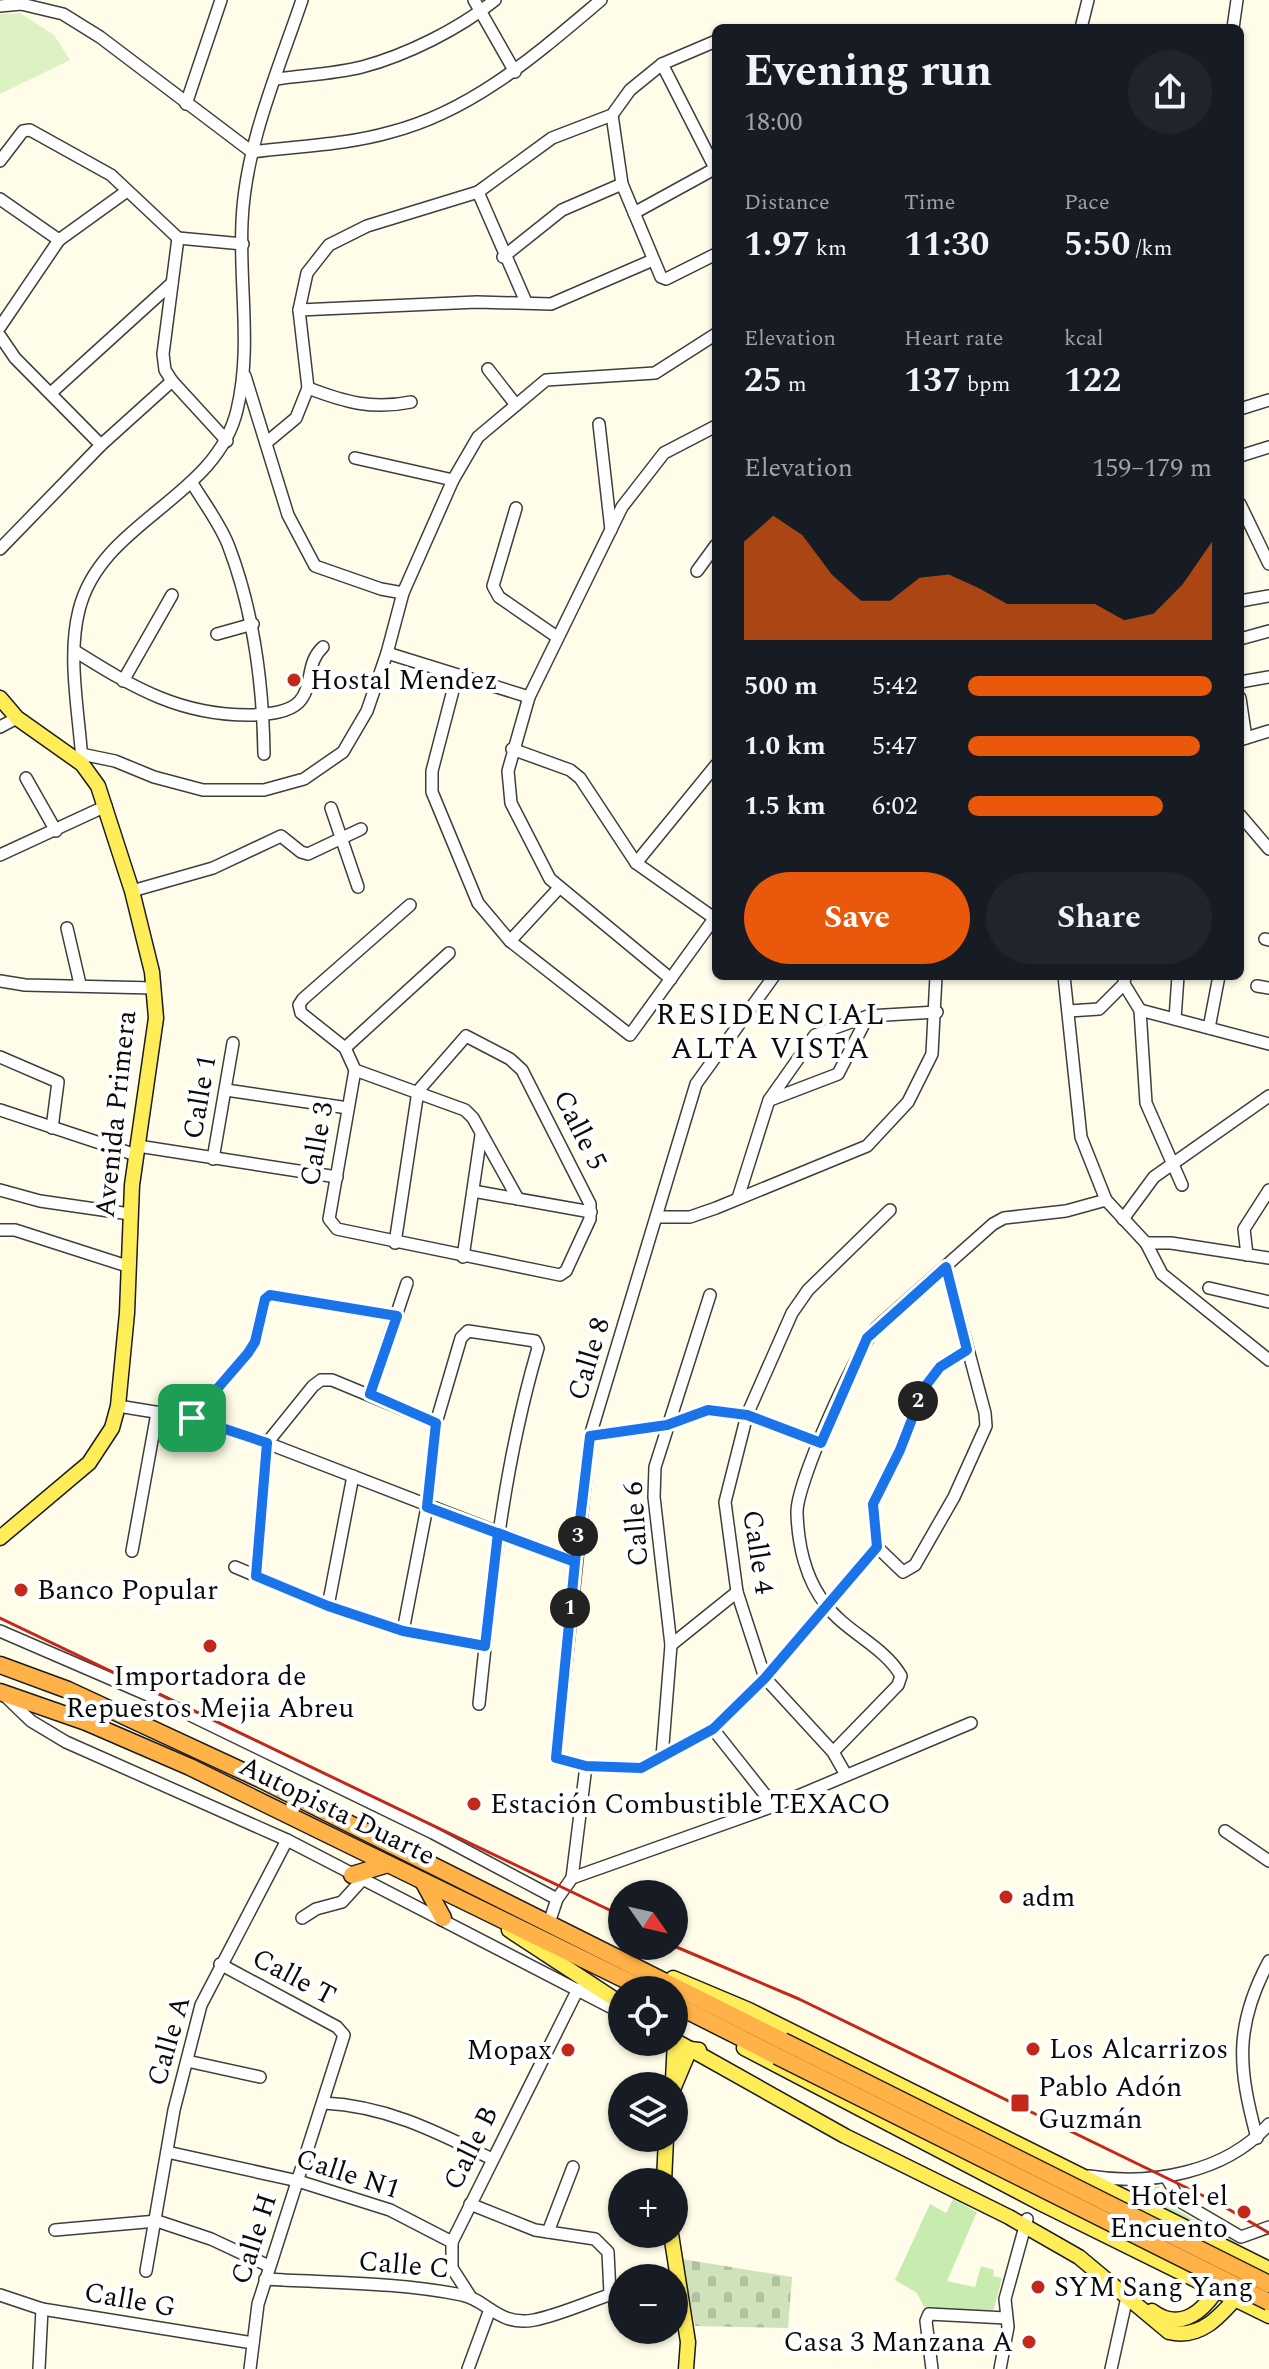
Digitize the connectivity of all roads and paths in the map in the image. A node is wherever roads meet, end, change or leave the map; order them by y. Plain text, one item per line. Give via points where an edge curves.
1 (221, 0) edge
2 (302, 0) edge
3 (474, 0) edge
4 (495, 0) edge
5 (601, 0) edge
6 (1088, 0) edge
7 (1237, 0) edge
8 (0, 6) edge
9 (479, 12) junction
10 (1082, 24) edge
11 (1234, 24) edge
12 (712, 43) edge
13 (662, 64) junction
14 (515, 72) junction
15 (276, 79) junction
16 (186, 104) junction
17 (612, 115) junction
18 (252, 152) junction
19 (0, 161) edge
20 (712, 162) edge
21 (712, 170) edge
22 (622, 184) junction
23 (127, 191) junction
24 (478, 192) junction
25 (0, 199) edge
26 (634, 213) junction
27 (178, 238) junction
28 (59, 240) junction
29 (243, 244) junction
30 (712, 256) edge
31 (503, 257) junction
32 (653, 260) junction
33 (173, 283) junction
34 (526, 302) junction
35 (299, 310) junction
36 (0, 327) edge
37 (0, 336) edge
38 (712, 337) edge
39 (488, 369) dead end
40 (243, 372) junction
41 (172, 381) junction
42 (308, 388) junction
43 (52, 392) junction
44 (1269, 400) edge
45 (411, 402) dead end
46 (516, 405) junction
47 (1244, 408) edge
48 (599, 424) dead end
49 (712, 428) edge
50 (227, 441) junction
51 (266, 443) junction
52 (101, 445) junction
53 (1269, 447) edge
54 (1244, 455) edge
55 (355, 458) dead end
56 (453, 480) junction
57 (192, 483) junction
58 (516, 508) dead end
59 (1245, 523) edge
60 (611, 531) junction
61 (1264, 544) edge
62 (0, 549) edge
63 (712, 550) edge
64 (1269, 564) edge
65 (697, 571) dead end
66 (403, 593) junction
67 (172, 595) dead end
68 (1269, 596) edge
69 (1244, 600) edge
70 (253, 624) junction
71 (1269, 631) edge
72 (217, 634) dead end
73 (557, 637) junction
74 (1244, 638) edge
75 (323, 647) dead end
76 (75, 651) junction
77 (387, 653) junction
78 (457, 675) junction
79 (1269, 677) edge
80 (123, 681) junction
81 (1244, 681) edge
82 (529, 697) junction
83 (0, 698) edge
84 (264, 714) junction
85 (17, 718) junction
86 (0, 727) edge
87 (1269, 731) edge
88 (1244, 739) edge
89 (512, 749) junction
90 (264, 754) dead end
91 (82, 759) junction
92 (712, 770) edge
93 (26, 778) dead end
94 (106, 806) junction
95 (331, 808) dead end
96 (1244, 820) edge
97 (361, 829) dead end
98 (56, 831) junction
99 (339, 837) junction
100 (1269, 849) edge
101 (0, 855) edge
102 (636, 863) junction
103 (358, 887) dead end
104 (559, 888) junction
105 (132, 891) junction
106 (410, 905) dead end
107 (712, 915) edge
108 (712, 921) edge
109 (67, 928) dead end
110 (510, 941) junction
111 (449, 953) dead end
112 (671, 979) junction
113 (771, 980) edge
114 (936, 980) edge
115 (1065, 980) edge
116 (1124, 980) edge
117 (1178, 980) edge
118 (1218, 980) edge
119 (0, 981) edge
120 (80, 984) junction
121 (154, 988) junction
122 (1140, 1010) junction
123 (1069, 1011) junction
124 (937, 1012) junction
125 (868, 1016) junction
126 (1175, 1019) junction
127 (1209, 1028) junction
128 (233, 1043) dead end
129 (1269, 1044) edge
130 (345, 1048) junction
131 (0, 1057) edge
132 (355, 1070) junction
133 (226, 1090) junction
134 (418, 1091) junction
135 (1269, 1096) edge
136 (769, 1100) junction
137 (348, 1108) junction
138 (0, 1110) edge
139 (52, 1128) junction
140 (481, 1134) junction
141 (137, 1151) junction
142 (213, 1159) junction
143 (1174, 1165) junction
144 (337, 1177) junction
145 (1182, 1185) dead end
146 (0, 1190) edge
147 (1269, 1190) edge
148 (473, 1191) junction
149 (738, 1198) junction
150 (518, 1199) junction
151 (1106, 1200) junction
152 (890, 1210) dead end
153 (591, 1212) junction
154 (130, 1214) junction
155 (657, 1217) junction
156 (1123, 1219) junction
157 (0, 1230) edge
158 (395, 1243) junction
159 (1146, 1243) junction
160 (1247, 1255) junction
161 (463, 1257) junction
162 (1269, 1258) edge
163 (127, 1266) junction
164 (946, 1267) junction
165 (407, 1283) dead end
166 (1209, 1288) dead end
167 (710, 1295) dead end
168 (1269, 1302) edge
169 (397, 1316) junction
170 (967, 1350) junction
171 (1269, 1360) edge
172 (370, 1394) junction
173 (118, 1406) junction
174 (157, 1413) junction
175 (747, 1415) junction
176 (192, 1418) junction
177 (436, 1423) junction
178 (667, 1425) junction
179 (590, 1436) junction
180 (267, 1443) junction
181 (821, 1443) junction
182 (353, 1476) junction
183 (427, 1507) junction
184 (498, 1533) junction
185 (0, 1538) edge
186 (877, 1547) junction
187 (132, 1551) dead end
188 (575, 1562) junction
189 (235, 1567) dead end
190 (256, 1576) junction
191 (737, 1592) junction
192 (328, 1606) junction
193 (827, 1607) junction
194 (0, 1631) edge
195 (403, 1631) junction
196 (671, 1645) junction
197 (485, 1646) junction
198 (0, 1662) edge
199 (765, 1678) junction
200 (0, 1692) edge
201 (479, 1704) dead end
202 (971, 1723) dead end
203 (713, 1729) junction
204 (833, 1752) junction
205 (662, 1757) junction
206 (586, 1766) junction
207 (846, 1775) junction
208 (774, 1806) junction
209 (1225, 1831) dead end
210 (287, 1840) junction
211 (1269, 1861) edge
212 (388, 1864) junction
213 (357, 1877) junction
214 (572, 1878) junction
215 (424, 1883) junction
216 (557, 1899) junction
217 (485, 1914) junction
218 (302, 1918) dead end
219 (443, 1918) junction
220 (549, 1923) junction
221 (578, 1939) junction
222 (1269, 1961) edge
223 (220, 1964) junction
224 (617, 1976) edge
225 (578, 1989) junction
226 (608, 1995) edge
227 (608, 2005) edge
228 (688, 2012) edge
229 (688, 2014) edge
230 (344, 2035) joint
231 (780, 2048) junction
232 (690, 2049) junction
233 (187, 2061) junction
234 (711, 2061) junction
235 (680, 2072) edge
236 (686, 2072) edge
237 (260, 2077) dead end
238 (324, 2103) junction
239 (1269, 2124) edge
240 (1257, 2138) junction
241 (167, 2152) junction
242 (492, 2159) junction
243 (573, 2167) dead end
244 (1073, 2173) junction
245 (1166, 2177) junction
246 (298, 2181) junction
247 (470, 2204) junction
248 (1162, 2216) junction
249 (157, 2221) junction
250 (1026, 2222) junction
251 (1269, 2227) edge
252 (55, 2230) dead end
253 (548, 2232) junction
254 (1241, 2237) junction
255 (452, 2242) junction
256 (1240, 2254) junction
257 (1145, 2255) junction
258 (610, 2264) edge
259 (269, 2266) junction
260 (1267, 2266) edge
261 (146, 2271) dead end
262 (265, 2279) junction
263 (1269, 2284) edge
264 (1218, 2291) junction
265 (1128, 2293) junction
266 (1239, 2294) junction
267 (0, 2295) edge
268 (608, 2295) edge
269 (470, 2296) junction
270 (42, 2309) junction
271 (1265, 2310) edge
272 (489, 2312) junction
273 (1006, 2318) junction
274 (253, 2343) junction
275 (688, 2344) edge
276 (39, 2369) edge
277 (250, 2369) edge
278 (468, 2369) edge
279 (686, 2369) edge
280 (932, 2369) edge
281 (1000, 2369) edge
282 (1111, 2369) edge

1 - 16 street
2 - 15 street
3 - 9 street
4 - 9 street
5 - 14 street
6 - 10 street
7 - 11 street
8 - 16 street via 21,4 63,14
9 - 14 street
9 - 15 street via 386,59
12 - 13 street
13 - 17 street via 630,90
13 - 20 street
14 - 18 street via 392,132
15 - 18 street
16 - 18 street
17 - 22 street
17 - 24 street via 552,138
18 - 29 street
19 - 23 street via 26,130 111,175
21 - 26 street
22 - 26 street
22 - 31 street via 562,210
23 - 27 street
23 - 28 street
24 - 31 street
24 - 35 street via 367,226 329,245 307,273
25 - 28 street
26 - 32 street
27 - 29 street
27 - 33 street
28 - 36 street
29 - 40 street
30 - 32 street via 663,279
31 - 34 street
32 - 34 street via 551,304
33 - 41 street via 163,354
33 - 43 street
34 - 35 street
35 - 42 street
37 - 43 street
38 - 46 street via 655,373 546,380
39 - 46 street
40 - 50 street
40 - 51 street
41 - 50 street
41 - 52 street
42 - 45 street via 355,405
42 - 51 street via 296,418
43 - 52 street
44 - 47 street
46 - 56 street via 478,437
48 - 60 street
49 - 60 street via 664,453 622,507
50 - 57 street
51 - 66 street via 288,515 315,566
52 - 62 street
53 - 54 street
55 - 56 street
56 - 66 street
57 - 70 street via 228,545
57 - 76 street via 102,563 79,609
58 - 73 street via 493,586 499,597
59 - 61 street
60 - 73 street
61 - 64 street
63 - 65 street
66 - 77 street
67 - 80 street
68 - 69 street
70 - 72 street
70 - 84 street
71 - 74 street
73 - 82 street
75 - 84 street via 312,659 301,700
76 - 80 street
76 - 91 street
77 - 78 street
77 - 91 street via 367,711 343,752 304,779 264,790 203,790
78 - 82 street
78 - 110 street via 432,771 432,792 478,903
79 - 81 street
80 - 84 street via 177,707 225,715
82 - 89 street
83 - 85 main road, Avenida Primera
84 - 90 street
85 - 86 street
85 - 91 main road, Avenida Primera
87 - 88 street
89 - 102 street via 580,778
89 - 104 street via 511,803 529,844
91 - 94 main road, Avenida Primera
92 - 102 street
93 - 98 street
94 - 98 street
94 - 105 main road, Avenida Primera
95 - 99 street
96 - 100 street
97 - 99 street
98 - 101 street
99 - 103 street
99 - 105 street via 308,854 281,836 213,868
102 - 107 street
104 - 110 street
104 - 112 street
105 - 121 main road, Avenida Primera
106 - 130 street via 299,1005 301,1013
108 - 112 street
109 - 120 street
110 - 112 street via 630,1035
111 - 130 street
113 - 155 street, Calle 8 via 696,1084
114 - 124 street
115 - 123 street
116 - 122 street
116 - 123 street via 1099,1009
117 - 126 street
118 - 127 street
119 - 120 street
120 - 121 street
121 - 141 main road, Avenida Primera via 153,1048
122 - 126 street
122 - 143 street via 1146,1103
123 - 151 street via 1081,1137
124 - 125 street
124 - 149 street via 932,1054 908,1102 867,1146
125 - 136 street via 815,1035
125 - 136 street via 838,1074
126 - 127 street
127 - 129 street
128 - 133 street, Calle 1
130 - 132 street
131 - 139 street via 58,1082
132 - 134 street
132 - 137 street, Calle 3
133 - 137 street
133 - 142 street, Calle 1
134 - 140 street via 465,1110
134 - 153 street, Calle 5 via 466,1036 510,1059 522,1070
134 - 158 street
135 - 143 street
136 - 149 street
137 - 144 street, Calle 3
138 - 139 street
139 - 141 street
140 - 148 street
140 - 150 street
141 - 142 street
141 - 154 main road, Avenida Primera
142 - 144 street
143 - 145 street
143 - 156 street via 1154,1177
144 - 158 street, Calle 3 via 331,1225
146 - 154 street
147 - 160 street via 1244,1229
148 - 150 street
148 - 161 street
149 - 155 street via 690,1217
150 - 153 street
151 - 156 street
151 - 164 street via 1004,1218
152 - 175 street, Calle 4 via 800,1302
153 - 161 street, Calle 5 via 563,1274
154 - 163 main road, Avenida Primera
155 - 179 street, Calle 8
156 - 159 street
157 - 163 street via 15,1230
158 - 161 street
159 - 160 street
159 - 171 street via 1162,1274
160 - 162 street
163 - 173 main road, Avenida Primera
164 - 170 street
164 - 181 street via 867,1338
165 - 169 street
166 - 168 street
167 - 178 street, Calle 6
169 - 172 street
169 - 176 street via 270,1295 255,1342
170 - 186 street via 940,1367 924,1388 873,1504
170 - 186 street via 985,1413 983,1439 909,1571 903,1572
172 - 177 street
172 - 180 street via 321,1380
173 - 174 street
173 - 185 main road, Avenida Primera via 107,1439 89,1463
174 - 176 street
174 - 187 street
175 - 178 street via 708,1410
175 - 181 street
175 - 191 street, Calle 4 via 725,1502
176 - 180 street
177 - 183 street
177 - 184 street via 464,1333 538,1344 516,1422
178 - 179 street
178 - 196 street, Calle 6 via 655,1467 654,1497
179 - 188 street, Calle 8
180 - 182 street
180 - 190 street
181 - 193 street via 797,1513 807,1576
182 - 183 street
182 - 192 street
183 - 184 street
183 - 195 street
184 - 188 street
184 - 197 street
186 - 193 street, Calle 8
188 - 206 street, Calle 8 via 555,1752 563,1763
189 - 190 street
190 - 192 street
191 - 196 street
191 - 199 street, Calle 4
192 - 195 street
193 - 199 street, Calle 8
193 - 204 street via 901,1676
194 - 216 street via 155,1698
195 - 197 street
196 - 205 street, Calle 6
197 - 201 street
198 - 220 highway, Autopista Duarte via 264,1781
199 - 203 street, Calle 8
199 - 204 street, Calle 4
200 - 210 street via 31,1721 66,1742
200 - 212 highway, Autopista Duarte via 177,1762
202 - 207 street
203 - 205 street, Calle 8
203 - 208 street
204 - 207 street, Calle 4
205 - 206 street, Calle 8 via 641,1768
206 - 214 street
207 - 208 street
208 - 214 street
209 - 211 street
210 - 213 street
210 - 223 street, Calle A
212 - 213 highway
212 - 215 highway, Autopista Duarte
213 - 218 street via 342,1902
213 - 219 street
214 - 216 street
215 - 217 highway, Autopista Duarte
215 - 219 highway
216 - 220 street
217 - 224 highway, Autopista Duarte
217 - 226 main road
219 - 225 street
220 - 221 highway, Autopista Duarte
221 - 231 highway, Autopista Duarte
221 - 244 main road via 749,2010
222 - 240 street via 1250,2000 1242,2035 1243,2088
223 - 230 street, Calle T
223 - 233 street, Calle A via 201,2005
225 - 227 street
225 - 242 street, Calle B
228 - 231 highway
229 - 257 main road
230 - 238 street, Calle H
231 - 263 highway, bridge
231 - 271 highway, bridge
232 - 234 main road
232 - 235 main road
232 - 250 main road
233 - 237 street
233 - 241 street, Calle A
234 - 236 main road
234 - 250 main road via 845,2136
238 - 242 street via 394,2114
238 - 246 street, Calle H
239 - 240 street
240 - 245 street via 1230,2155
241 - 246 street, Calle N1
241 - 249 street, Calle A
242 - 247 street, Calle B
243 - 253 street
244 - 245 street via 1123,2182
244 - 248 main road
245 - 254 street via 1181,2202
246 - 255 street, Calle N1 via 390,2210
246 - 259 street, Calle H
247 - 253 street
247 - 255 street, Calle B
248 - 256 main road
248 - 257 main road via 1170,2227 1156,2253
249 - 252 street
249 - 259 street
249 - 261 street, Calle A
250 - 265 main road via 1084,2252
250 - 273 street via 1008,2285
251 - 254 street
253 - 258 street via 595,2239 608,2252
254 - 256 street
255 - 269 street via 452,2268
256 - 260 main road
256 - 264 main road
256 - 266 main road
257 - 264 main road
259 - 262 street, Calle H
260 - 266 main road
262 - 269 street, Calle C via 425,2287
262 - 274 street, Calle H
264 - 265 main road via 1198,2313 1176,2322
264 - 266 main road
265 - 266 main road via 1157,2326 1181,2335 1204,2331
265 - 282 street
266 - 271 main road
267 - 270 street, Calle G
268 - 272 street, Calle C via 534,2320
269 - 272 street, Calle C
270 - 274 street, Calle G
270 - 276 street
272 - 278 street
273 - 280 street via 929,2314
273 - 281 street
274 - 277 street, Calle H
275 - 279 main road

